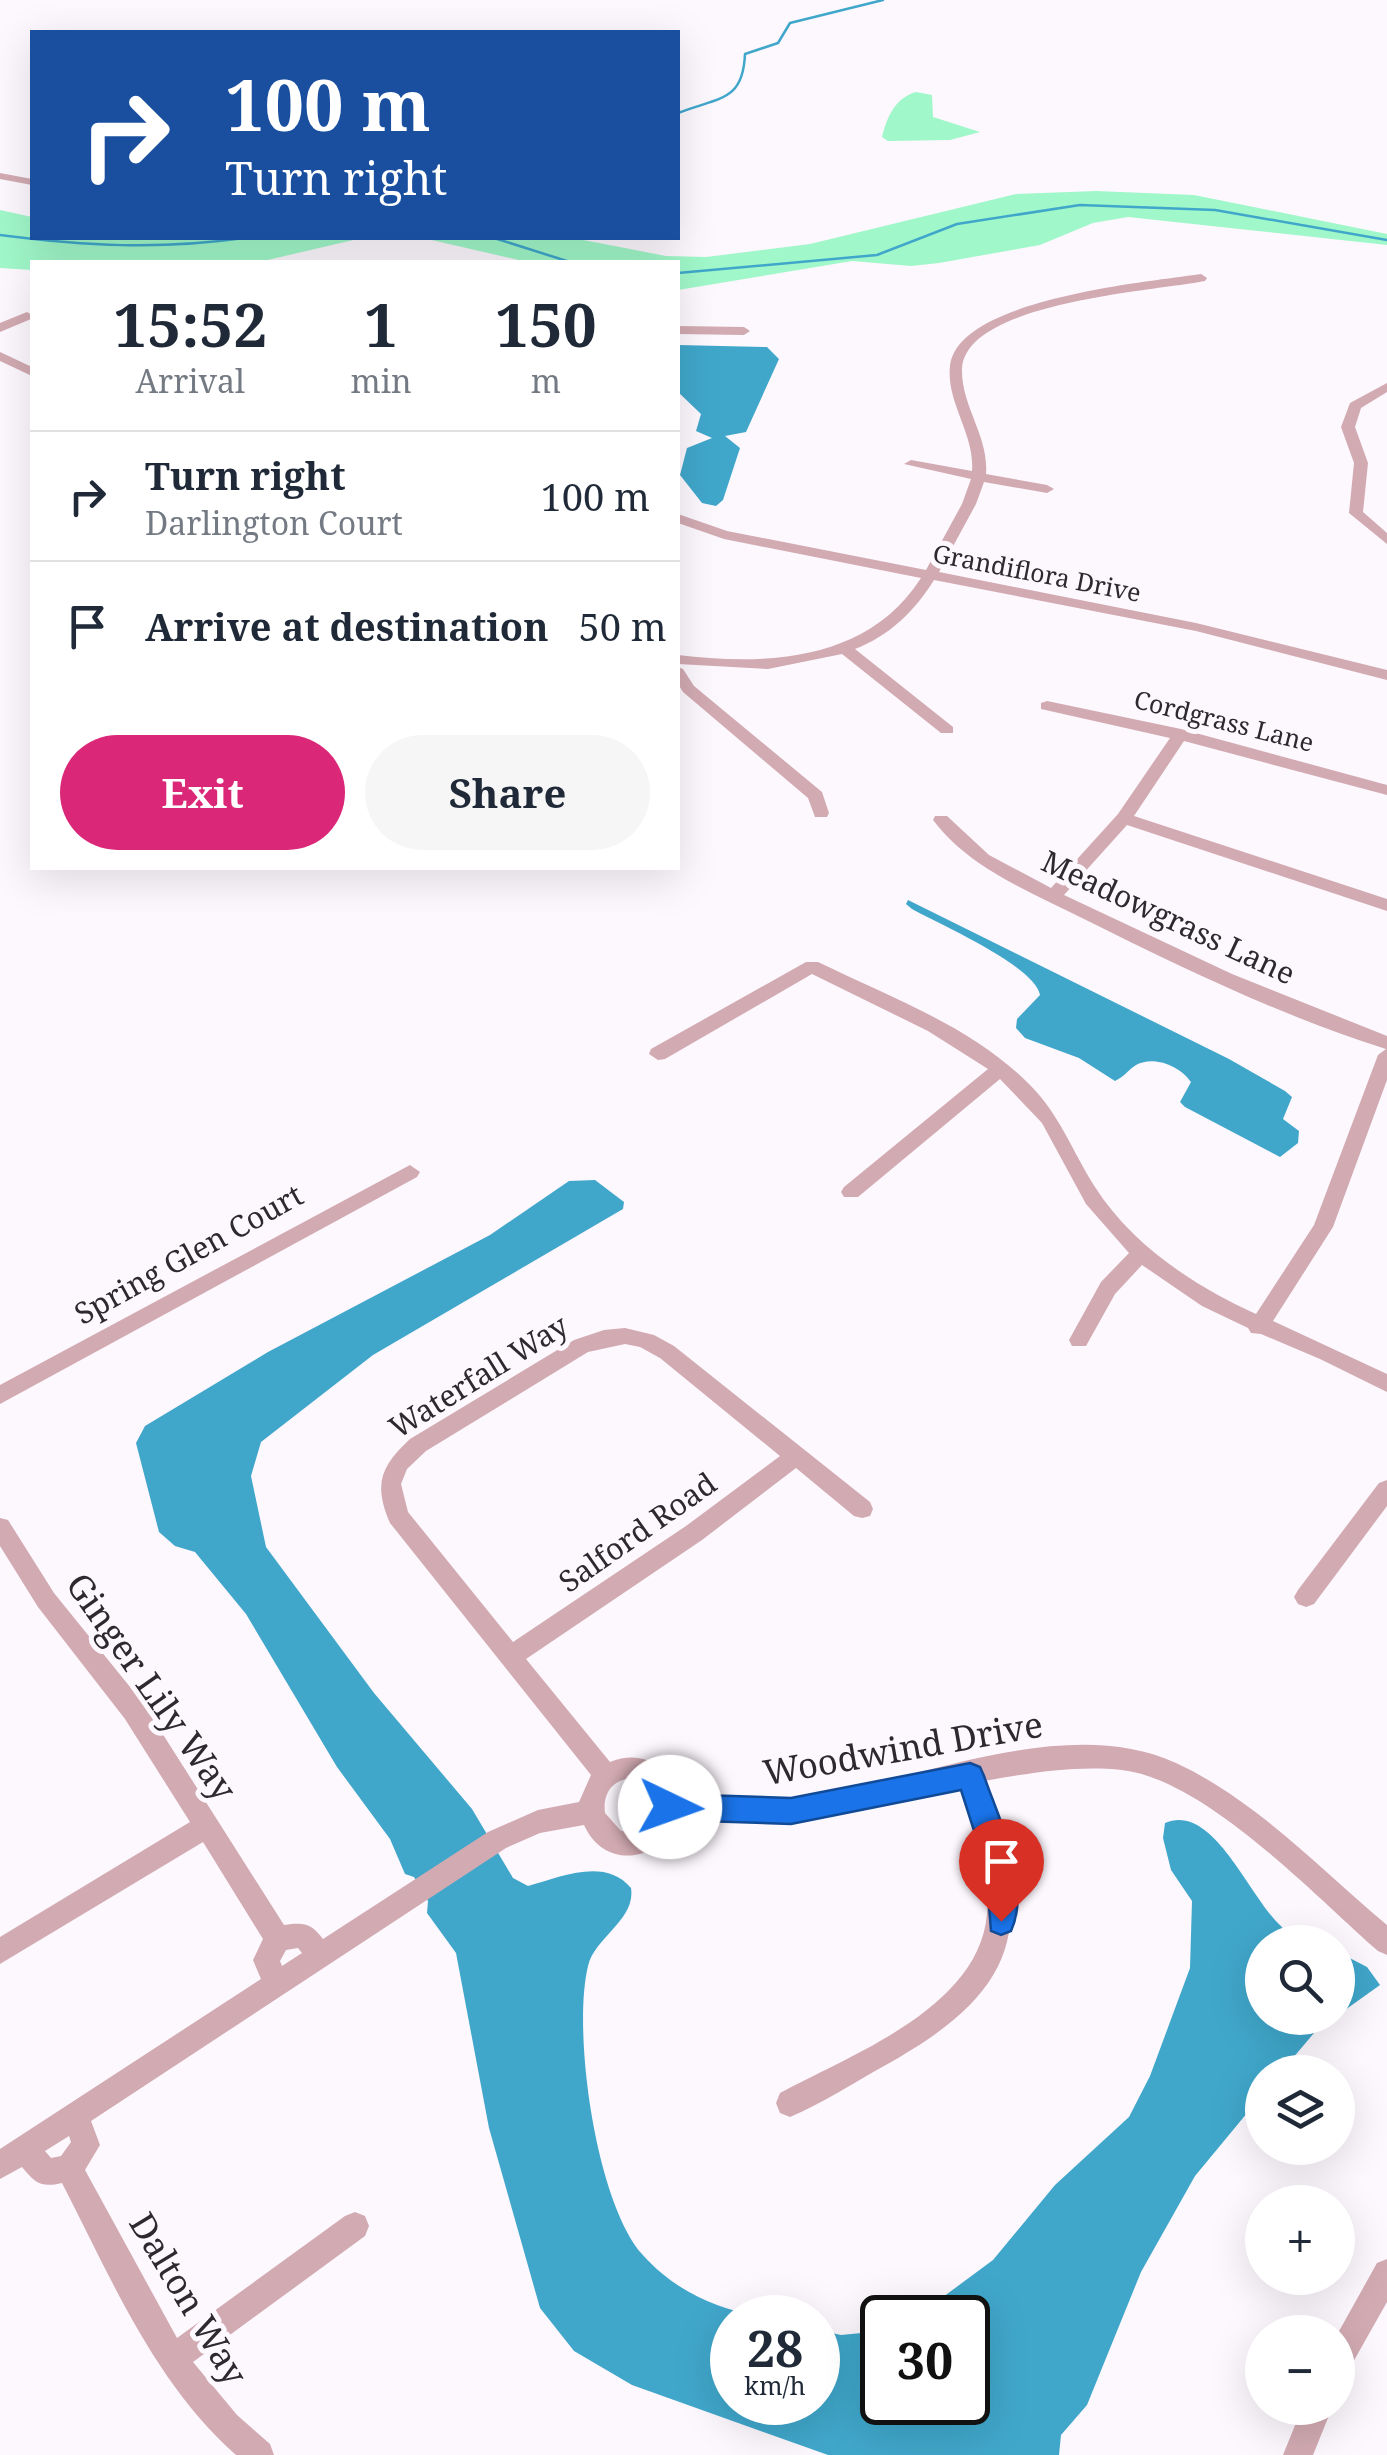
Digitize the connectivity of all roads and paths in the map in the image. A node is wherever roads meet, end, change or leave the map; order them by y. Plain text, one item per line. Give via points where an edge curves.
1 (0, 176) edge
2 (30, 182) edge
3 (1202, 278) dead end
4 (27, 316) dead end
5 (0, 328) edge
6 (680, 330) edge
7 (744, 331) dead end
8 (0, 356) edge
9 (30, 371) edge
10 (1387, 387) edge
11 (911, 464) dead end
12 (978, 477) junction
13 (1047, 489) dead end
14 (680, 519) edge
15 (1387, 540) edge
16 (929, 575) junction
17 (844, 648) junction
18 (680, 661) edge
19 (1387, 674) edge
20 (680, 675) edge
21 (1048, 706) dead end
22 (947, 730) dead end
23 (1181, 734) junction
24 (1387, 790) edge
25 (821, 814) dead end
26 (1124, 818) junction
27 (941, 820) dead end
28 (1054, 896) junction
29 (1387, 904) edge
30 (1387, 1042) edge
31 (658, 1054) dead end
32 (1387, 1055) edge
33 (1000, 1069) junction
34 (410, 1172) dead end
35 (851, 1192) dead end
36 (1142, 1252) junction
37 (1258, 1327) junction
38 (1079, 1340) dead end
39 (1387, 1384) edge
40 (0, 1395) edge
41 (796, 1456) junction
42 (1387, 1489) edge
43 (862, 1509) dead end
44 (0, 1527) edge
45 (1306, 1597) dead end
46 (511, 1656) junction
47 (607, 1776) junction
48 (970, 1776) junction
49 (670, 1807) junction
50 (590, 1812) junction
51 (207, 1826) junction
52 (278, 1939) junction
53 (1387, 1942) edge
54 (0, 1951) edge
55 (319, 1955) junction
56 (276, 1983) junction
57 (790, 2102) dead end
58 (76, 2115) junction
59 (25, 2148) junction
60 (0, 2165) edge
61 (69, 2168) junction
62 (354, 2226) dead end
63 (1387, 2273) edge
64 (1355, 2331) edge
65 (172, 2360) junction
66 (1310, 2425) edge
67 (259, 2455) edge
68 (1298, 2455) edge

1 - 2 street
3 - 12 street via 1061,302 996,323 967,341 955,373 977,438
4 - 5 street
6 - 7 street
8 - 9 street
10 - 15 street via 1355,406 1348,427 1361,464 1356,514
11 - 12 street
12 - 13 street
12 - 16 street
14 - 16 street, Grandiflora Drive via 724,535
16 - 17 street via 899,616
16 - 19 street, Grandiflora Drive via 1196,627
17 - 18 street via 754,664
17 - 22 street
20 - 25 street via 816,796
21 - 23 street, Cordgrass Lane
23 - 24 street, Cordgrass Lane
23 - 26 street
26 - 28 street
26 - 29 street
27 - 28 street, Meadowgrass Lane via 973,854
28 - 30 street, Meadowgrass Lane via 1221,978
31 - 33 street via 812,966
32 - 37 street via 1323,1227
33 - 35 street
33 - 36 street via 1052,1122 1097,1205
34 - 40 street, Spring Glen Court
36 - 37 street via 1208,1301
36 - 38 street via 1108,1288
37 - 39 street
41 - 43 street, Waterfall Way
41 - 46 street, Salford Road
41 - 46 street, Waterfall Way via 667,1352 622,1335 581,1346 418,1444 392,1474 393,1506
42 - 45 street
44 - 51 street, Ginger Lily Way via 39,1591 134,1711
46 - 47 street, Waterfall Way
47 - 49 street via 632,1769 652,1774
47 - 50 street via 595,1788
48 - 49 street, Woodwind Drive via 791,1811
48 - 53 street, Woodwind Drive via 1083,1754 1162,1769 1219,1803
48 - 57 street via 1003,1894 983,1972 935,2022
49 - 50 street via 658,1832 630,1843 602,1834
50 - 55 street via 538,1822 497,1840
51 - 52 street, Ginger Lily Way
51 - 54 street
52 - 55 street via 304,1935
52 - 56 street via 266,1960
55 - 56 street
56 - 58 street
58 - 59 street
58 - 61 street via 86,2145
59 - 60 street
59 - 61 street via 45,2173
61 - 65 street, Dalton Way
62 - 65 street
63 - 64 street
65 - 67 street, Dalton Way via 206,2409
66 - 68 street

